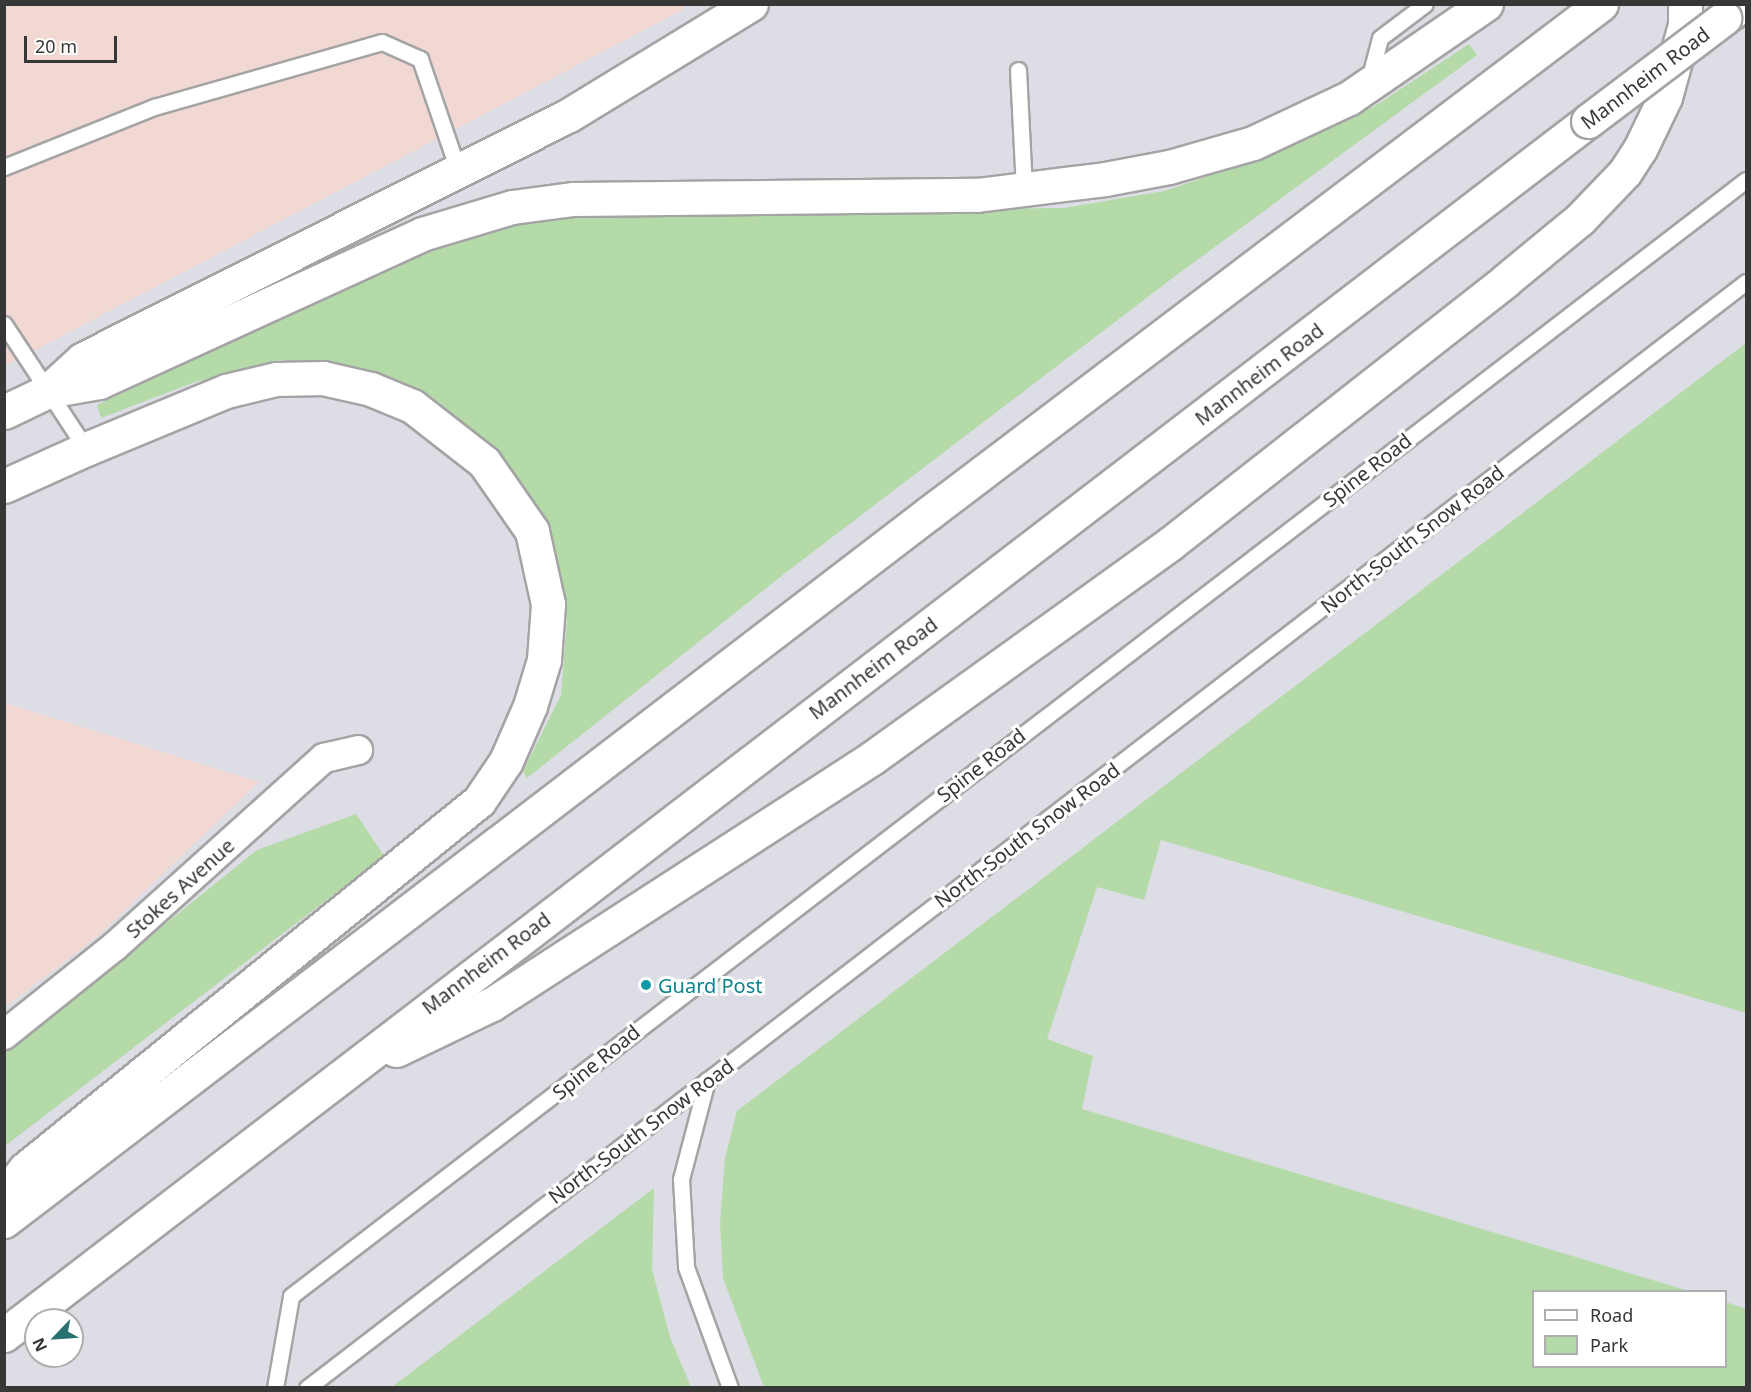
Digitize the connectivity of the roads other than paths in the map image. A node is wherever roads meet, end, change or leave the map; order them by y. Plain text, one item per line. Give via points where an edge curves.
1 (751, 4) edge
2 (1425, 4) edge
3 (1486, 4) edge
4 (1685, 4) edge
5 (1593, 11) edge
6 (1733, 11) edge
7 (1018, 70) dead end
8 (1368, 85) junction
9 (4, 167) edge
10 (459, 173) junction
11 (1746, 180) edge
12 (1024, 189) junction
13 (1746, 282) edge
14 (4, 324) edge
15 (48, 391) junction
16 (4, 412) edge
17 (86, 449) junction
18 (4, 486) edge
19 (358, 750) dead end
20 (4, 1035) edge
21 (707, 1080) junction
22 (332, 1081) junction
23 (4, 1195) edge
24 (4, 1221) edge
25 (4, 1335) edge
26 (275, 1388) edge
27 (307, 1388) edge
28 (730, 1388) edge

1 - 10 main road via 569,115
2 - 8 lane via 1380,38
3 - 8 main road
4 - 22 main road via 1685,26 1665,97 1640,149 1625,172 1580,219 1506,280 1171,543 872,758 492,1004
5 - 24 main road via 928,513
6 - 22 main road, Mannheim Road, bridge
7 - 12 lane
8 - 12 main road via 1349,98 1252,143 1131,175
9 - 10 lane via 154,107 382,42 420,59
10 - 15 main road via 83,359
11 - 26 lane, Spine Road via 291,1296
12 - 15 main road via 977,195 573,199 512,207 422,234 99,382
13 - 21 lane, North-South Snow Road
14 - 15 lane
15 - 16 main road
15 - 17 lane
17 - 18 main road
17 - 23 main road via 226,391 276,379 323,378 370,389 412,406 484,462 532,531 548,604 544,660 530,706 506,761 479,801 25,1168
19 - 20 street, Stokes Avenue via 324,758 114,947
21 - 27 lane, North-South Snow Road
21 - 28 lane via 681,1179 686,1267
22 - 25 main road, Mannheim Road

